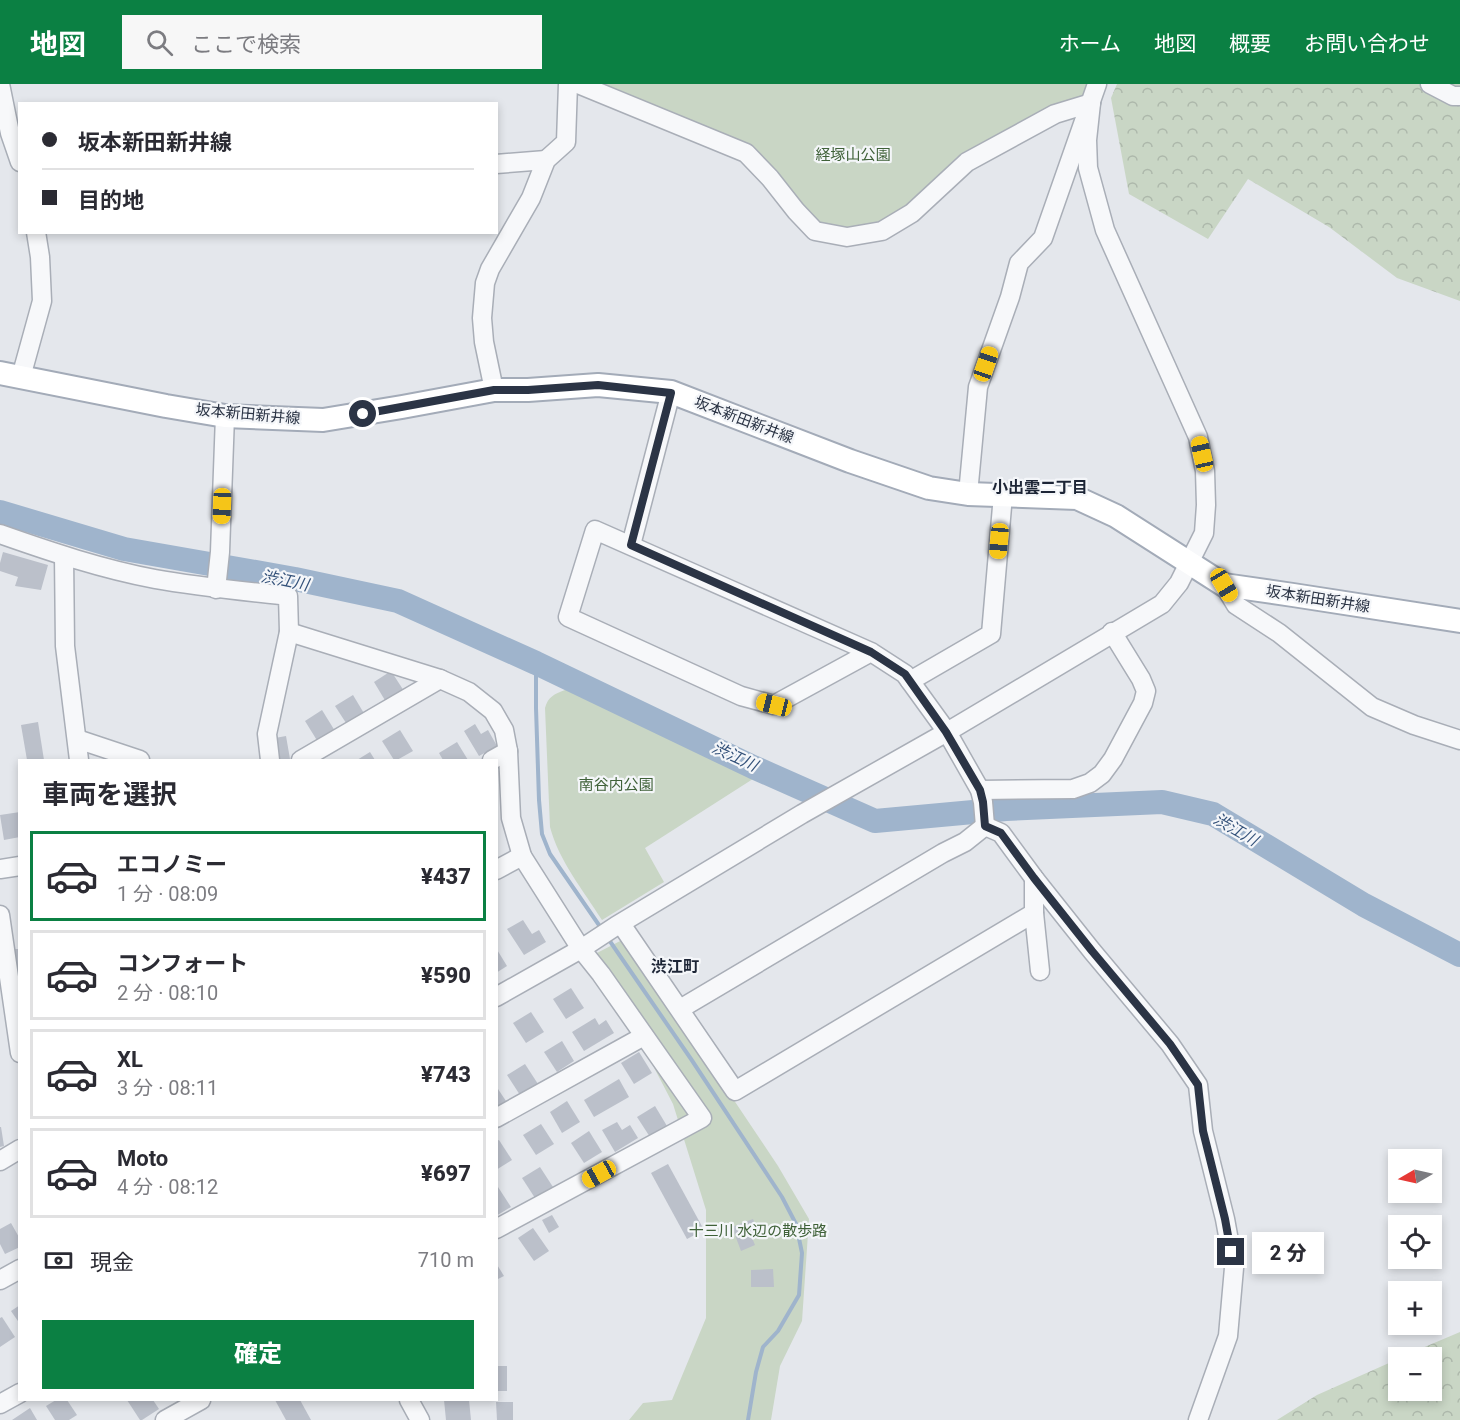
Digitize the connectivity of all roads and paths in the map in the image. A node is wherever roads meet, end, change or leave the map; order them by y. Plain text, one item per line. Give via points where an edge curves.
1 (0, 84) edge
2 (568, 84) edge
3 (578, 84) edge
4 (1097, 84) edge
5 (1430, 84) edge
6 (1460, 96) edge
7 (1091, 103) junction
8 (18, 156) edge
9 (546, 160) junction
10 (498, 164) edge
11 (36, 234) edge
12 (10, 375) edge
13 (494, 390) junction
14 (671, 393) junction
15 (225, 416) junction
16 (968, 494) junction
17 (1003, 495) junction
18 (0, 534) edge
19 (631, 545) junction
20 (64, 556) junction
21 (1189, 564) junction
22 (217, 585) junction
23 (1224, 585) junction
24 (1460, 621) edge
25 (289, 632) junction
26 (1112, 632) junction
27 (871, 652) junction
28 (440, 679) junction
29 (910, 681) junction
30 (946, 732) junction
31 (76, 739) junction
32 (1460, 740) edge
33 (508, 751) junction
34 (79, 759) edge
35 (137, 759) edge
36 (270, 759) edge
37 (303, 759) edge
38 (494, 759) edge
39 (982, 796) junction
40 (985, 826) junction
41 (522, 856) junction
42 (18, 866) edge
43 (0, 869) edge
44 (498, 869) edge
45 (1034, 878) junction
46 (1034, 913) junction
47 (0, 915) edge
48 (619, 925) junction
49 (586, 946) junction
50 (1040, 971) dead end
51 (498, 996) edge
52 (680, 1009) junction
53 (644, 1035) junction
54 (18, 1039) edge
55 (498, 1117) edge
56 (18, 1150) edge
57 (0, 1161) edge
58 (498, 1228) edge
59 (18, 1270) edge
60 (0, 1280) edge
61 (18, 1395) edge
62 (410, 1401) edge
63 (0, 1404) edge
64 (182, 1404) edge
65 (165, 1420) edge
66 (420, 1420) edge
67 (1198, 1420) edge

1 - 8 street
2 - 9 street via 566,142
3 - 7 street via 746,153 815,231 847,237 882,231 912,213 967,162 1055,114
4 - 7 street
5 - 6 street
7 - 16 street via 1043,238 1019,263 978,387
7 - 21 street via 1088,168 1104,230 1198,437 1206,505 1204,533
9 - 10 street
9 - 13 street via 531,198 485,283 484,342
11 - 12 street via 42,301
12 - 15 main road, 坂本新田新井線
13 - 14 main road, 坂本新田新井線 via 598,385
13 - 15 main road, 坂本新田新井線 via 323,420
14 - 16 main road, 坂本新田新井線 via 928,488
14 - 19 street
15 - 22 street
16 - 17 main road, 坂本新田新井線
17 - 21 main road, 坂本新田新井線 via 1077,498 1116,516
17 - 29 street via 991,634
18 - 20 street
19 - 27 street
19 - 27 street via 595,530 568,617 741,696 774,705
20 - 22 street via 154,578
20 - 31 street via 65,646
21 - 23 main road, 坂本新田新井線
21 - 26 street via 1162,604
22 - 25 street via 288,596
23 - 24 main road, 坂本新田新井線
23 - 32 street via 1236,605 1279,633 1372,707
25 - 28 street
25 - 36 street via 267,734
26 - 30 street
26 - 39 street via 1146,692 1102,774 1073,789
27 - 29 street
28 - 33 street via 469,692 493,711 504,730
28 - 37 street
29 - 30 street
30 - 39 street
30 - 48 street
31 - 34 street
31 - 35 street
33 - 38 street
33 - 41 street via 511,818
39 - 40 street
40 - 45 street via 1001,833
40 - 52 street
41 - 44 street
41 - 49 street
42 - 43 street
45 - 46 street
45 - 67 street via 1170,1044 1198,1085 1203,1131 1234,1268 1228,1336
46 - 50 street
46 - 52 street via 735,1091
47 - 54 street
48 - 49 street
48 - 52 street
49 - 51 street
49 - 53 street
53 - 55 street
53 - 58 street via 702,1118
56 - 57 street
59 - 60 street
61 - 63 street
62 - 66 street
64 - 65 street

